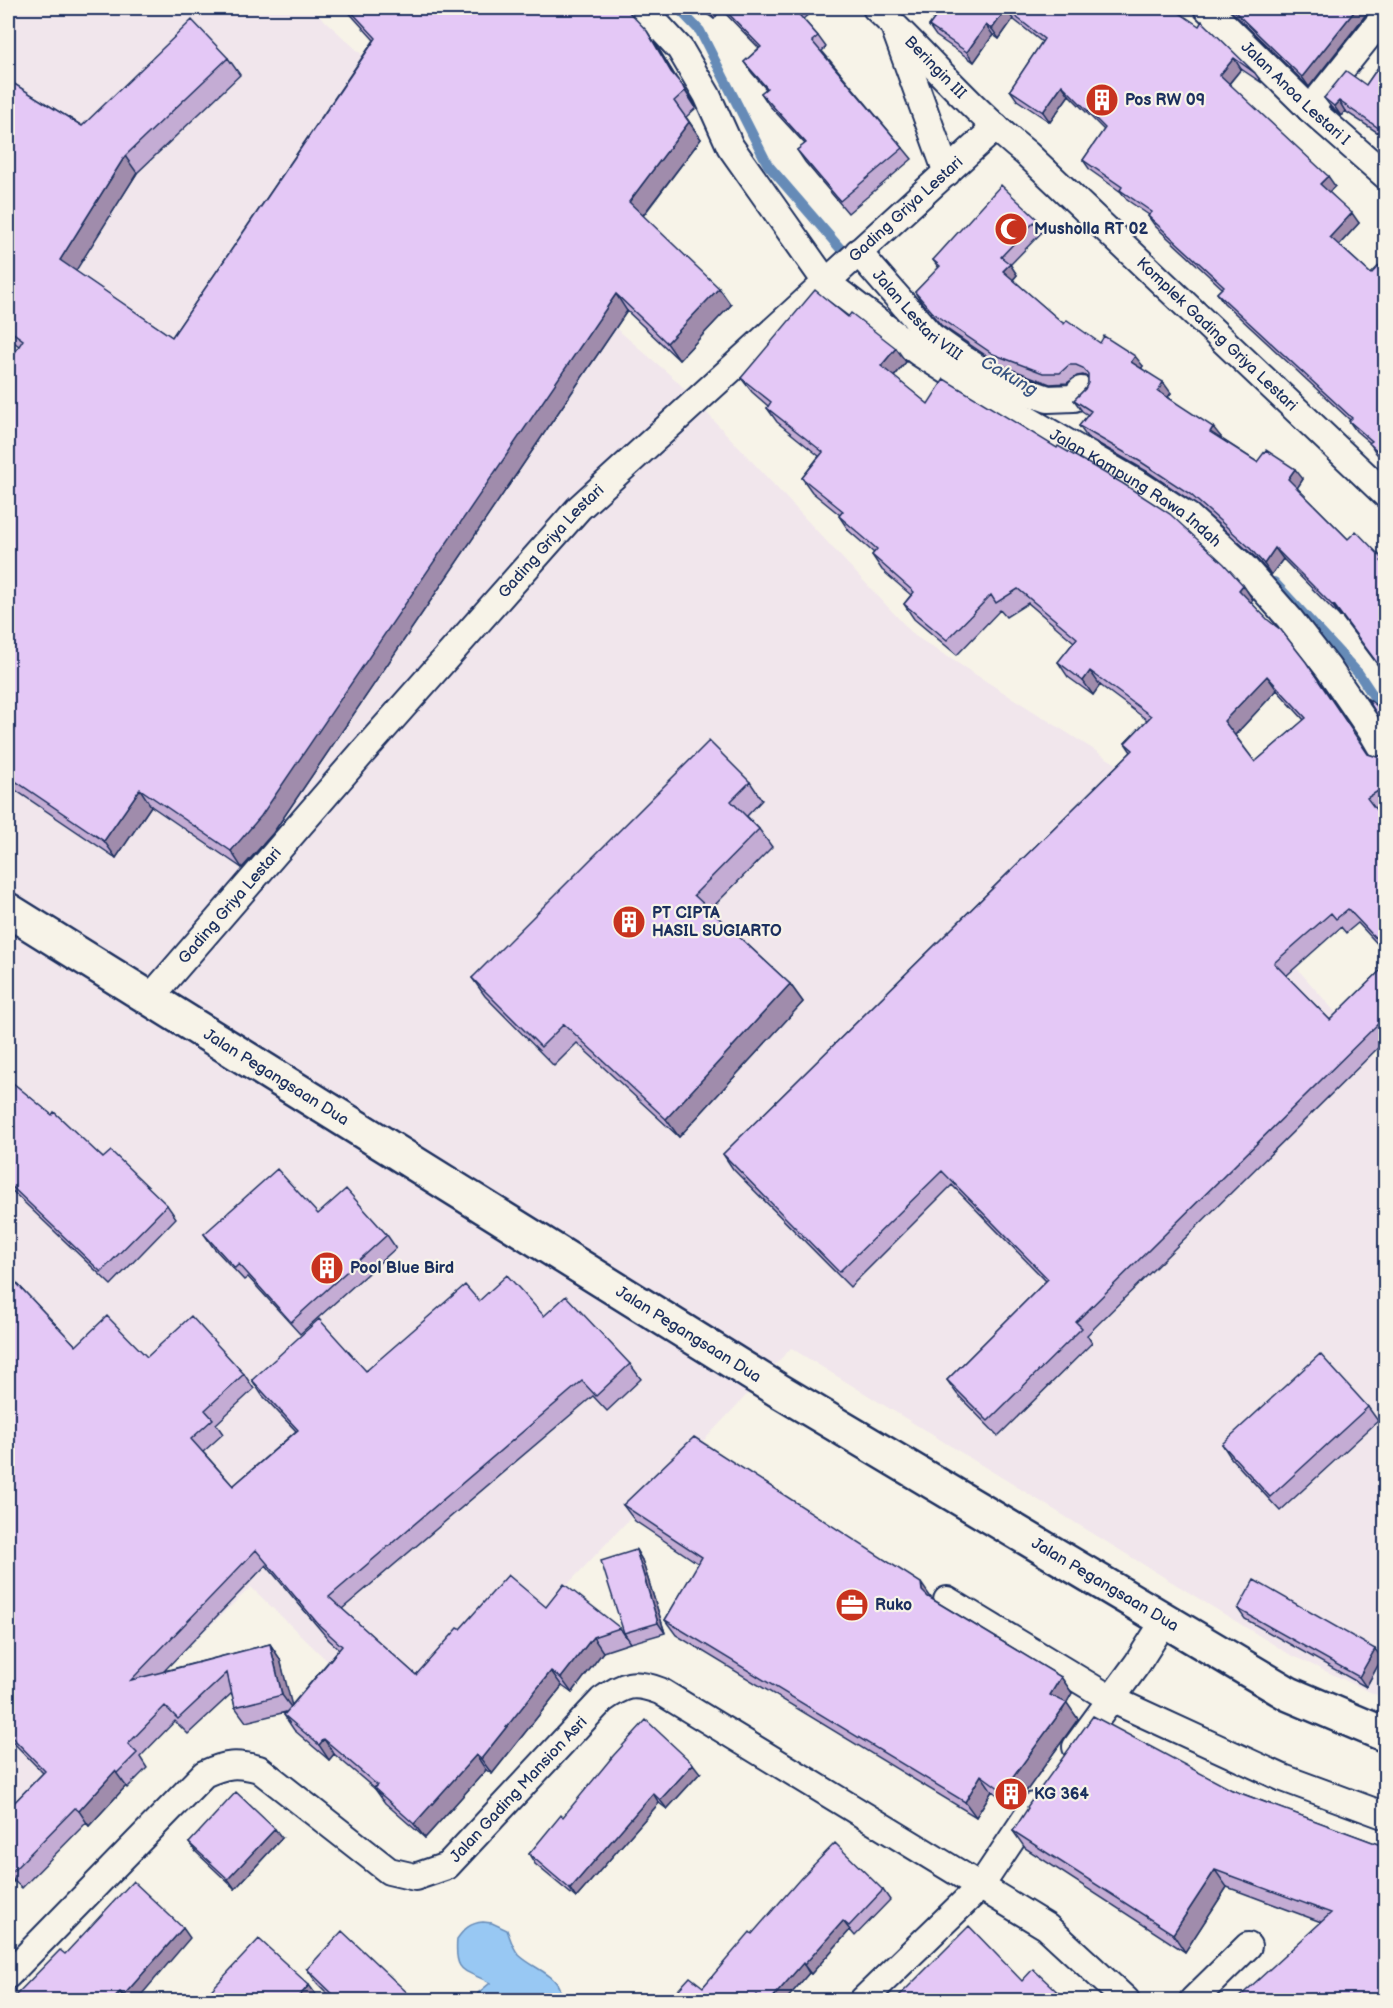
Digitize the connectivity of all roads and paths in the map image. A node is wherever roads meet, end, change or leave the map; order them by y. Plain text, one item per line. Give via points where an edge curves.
1 (642, 8) edge
2 (1207, 8) edge
3 (1386, 14) edge
4 (884, 15) edge
5 (1310, 109) junction
6 (996, 127) junction
7 (947, 173) junction
8 (1386, 176) edge
9 (855, 255) junction
10 (828, 280) junction
11 (1081, 390) edge
12 (1386, 495) edge
13 (1386, 756) edge
14 (8, 910) edge
15 (150, 998) junction
16 (947, 1600) dead end
17 (1165, 1620) junction
18 (1111, 1699) junction
19 (1386, 1735) edge
20 (1386, 1816) edge
21 (980, 1887) junction
22 (1248, 1946) dead end
23 (8, 1975) edge
24 (863, 2001) edge
25 (1126, 2001) edge
26 (1193, 2001) edge

1 - 10 street, Jalan Kampung Rawa Indah via 680,49 730,146
2 - 5 street, Jalan Anoa Lestari I
3 - 5 street
4 - 6 street, Beringin III
4 - 7 street
5 - 8 street, Jalan Anoa Lestari I
6 - 7 street, Gading Griya Lestari
6 - 12 street, Komplek Gading Griya Lestari
7 - 9 street, Gading Griya Lestari
9 - 10 street, Gading Griya Lestari
9 - 11 street, Jalan Lestari VIII via 931,336 993,378 1048,399 1074,398
10 - 13 street, Jalan Kampung Rawa Indah via 928,358 1189,517 1245,568 1289,618 1328,668
10 - 15 street, Gading Griya Lestari via 579,508
14 - 15 main road, Jalan Pegangsaan Dua
15 - 17 main road, Jalan Pegangsaan Dua via 778,1390
16 - 18 street
17 - 18 street
17 - 19 main road, Jalan Pegangsaan Dua via 1289,1694
18 - 20 street via 1283,1778
18 - 21 street
21 - 23 street, Jalan Gading Mansion Asri via 660,1691 640,1684 618,1689 602,1700 447,1866 415,1877 389,1871 259,1769 239,1764 204,1774
21 - 24 street
21 - 25 street, Jalan Gading Mansion Asri via 1047,1927
22 - 26 street

